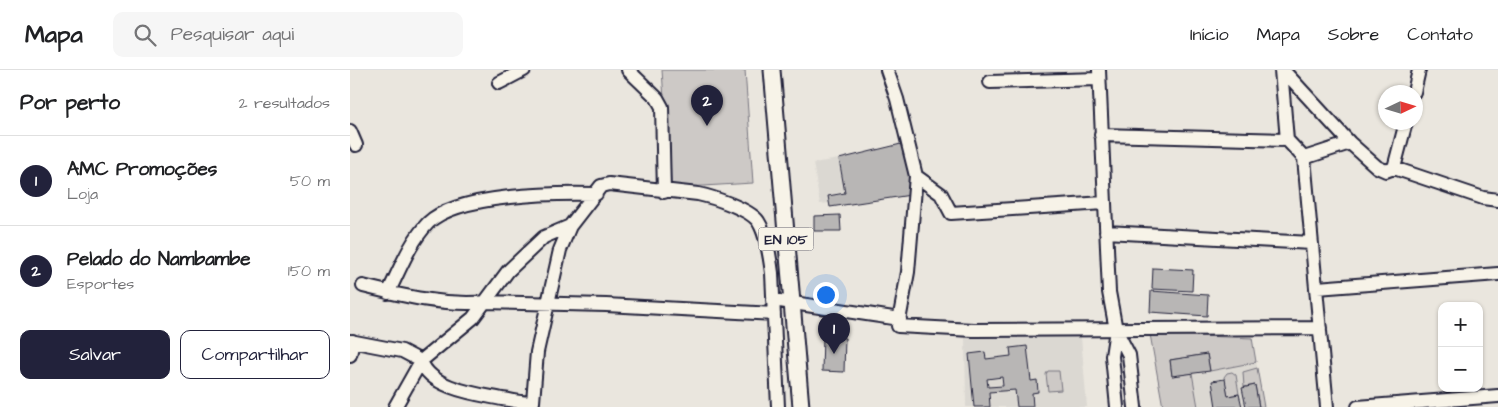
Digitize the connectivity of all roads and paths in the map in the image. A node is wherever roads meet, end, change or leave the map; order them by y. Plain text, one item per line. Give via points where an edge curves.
1 (524, 70) edge
2 (628, 70) edge
3 (772, 70) edge
4 (888, 70) edge
5 (1282, 70) edge
6 (1419, 70) edge
7 (1099, 74) edge
8 (990, 82) dead end
9 (499, 83) dead end
10 (1416, 85) edge
11 (1404, 130) edge
12 (350, 131) edge
13 (1101, 135) junction
14 (1287, 140) junction
15 (1350, 143) junction
16 (356, 146) dead end
17 (1304, 158) junction
18 (1394, 168) junction
19 (916, 176) junction
20 (664, 192) junction
21 (596, 194) junction
22 (1498, 200) edge
23 (1104, 203) junction
24 (570, 226) junction
25 (1106, 232) junction
26 (1312, 243) junction
27 (1498, 274) edge
28 (363, 286) dead end
29 (1317, 288) junction
30 (388, 293) junction
31 (773, 300) junction
32 (486, 302) junction
33 (791, 302) junction
34 (548, 304) junction
35 (774, 314) junction
36 (900, 319) junction
37 (1320, 328) junction
38 (1116, 330) junction
39 (351, 341) edge
40 (350, 355) edge
41 (421, 361) junction
42 (1498, 396) edge
43 (535, 404) edge
44 (395, 407) edge
45 (778, 407) edge
46 (800, 407) edge
47 (1117, 407) edge
48 (1135, 407) edge
49 (1327, 407) edge
50 (1358, 407) edge

1 - 9 street
2 - 20 street via 662,107
3 - 33 main road, EN 105
4 - 19 street
5 - 14 street
5 - 15 street
6 - 10 street
7 - 8 street
7 - 13 street
11 - 18 street
12 - 16 street
13 - 14 street
13 - 23 street
14 - 17 street
15 - 17 street
15 - 18 street via 1377,167 1386,171
17 - 26 street
18 - 22 street
19 - 23 street via 941,194 951,213
19 - 36 street via 908,272
20 - 21 street via 609,184 601,186
20 - 31 street via 711,197 753,216 759,223 770,257
21 - 24 street
21 - 30 street via 543,193 473,203 440,214 428,222 409,250
23 - 25 street
24 - 32 street via 544,238 508,271
24 - 34 street via 560,250
25 - 26 street
25 - 38 street
26 - 29 street
27 - 29 street
28 - 30 street
29 - 37 street
30 - 32 street via 467,304
31 - 33 street
31 - 35 street
32 - 34 street
32 - 41 street via 456,333
33 - 36 street
33 - 46 main road, EN 105
34 - 35 street
34 - 43 street via 537,352
35 - 45 street
36 - 38 street via 898,326 973,330
37 - 38 street
37 - 49 street
38 - 47 street via 1112,356
38 - 48 street via 1129,355
39 - 40 street
39 - 41 street via 402,351
41 - 43 street via 424,368 454,389
41 - 44 street
42 - 50 street

